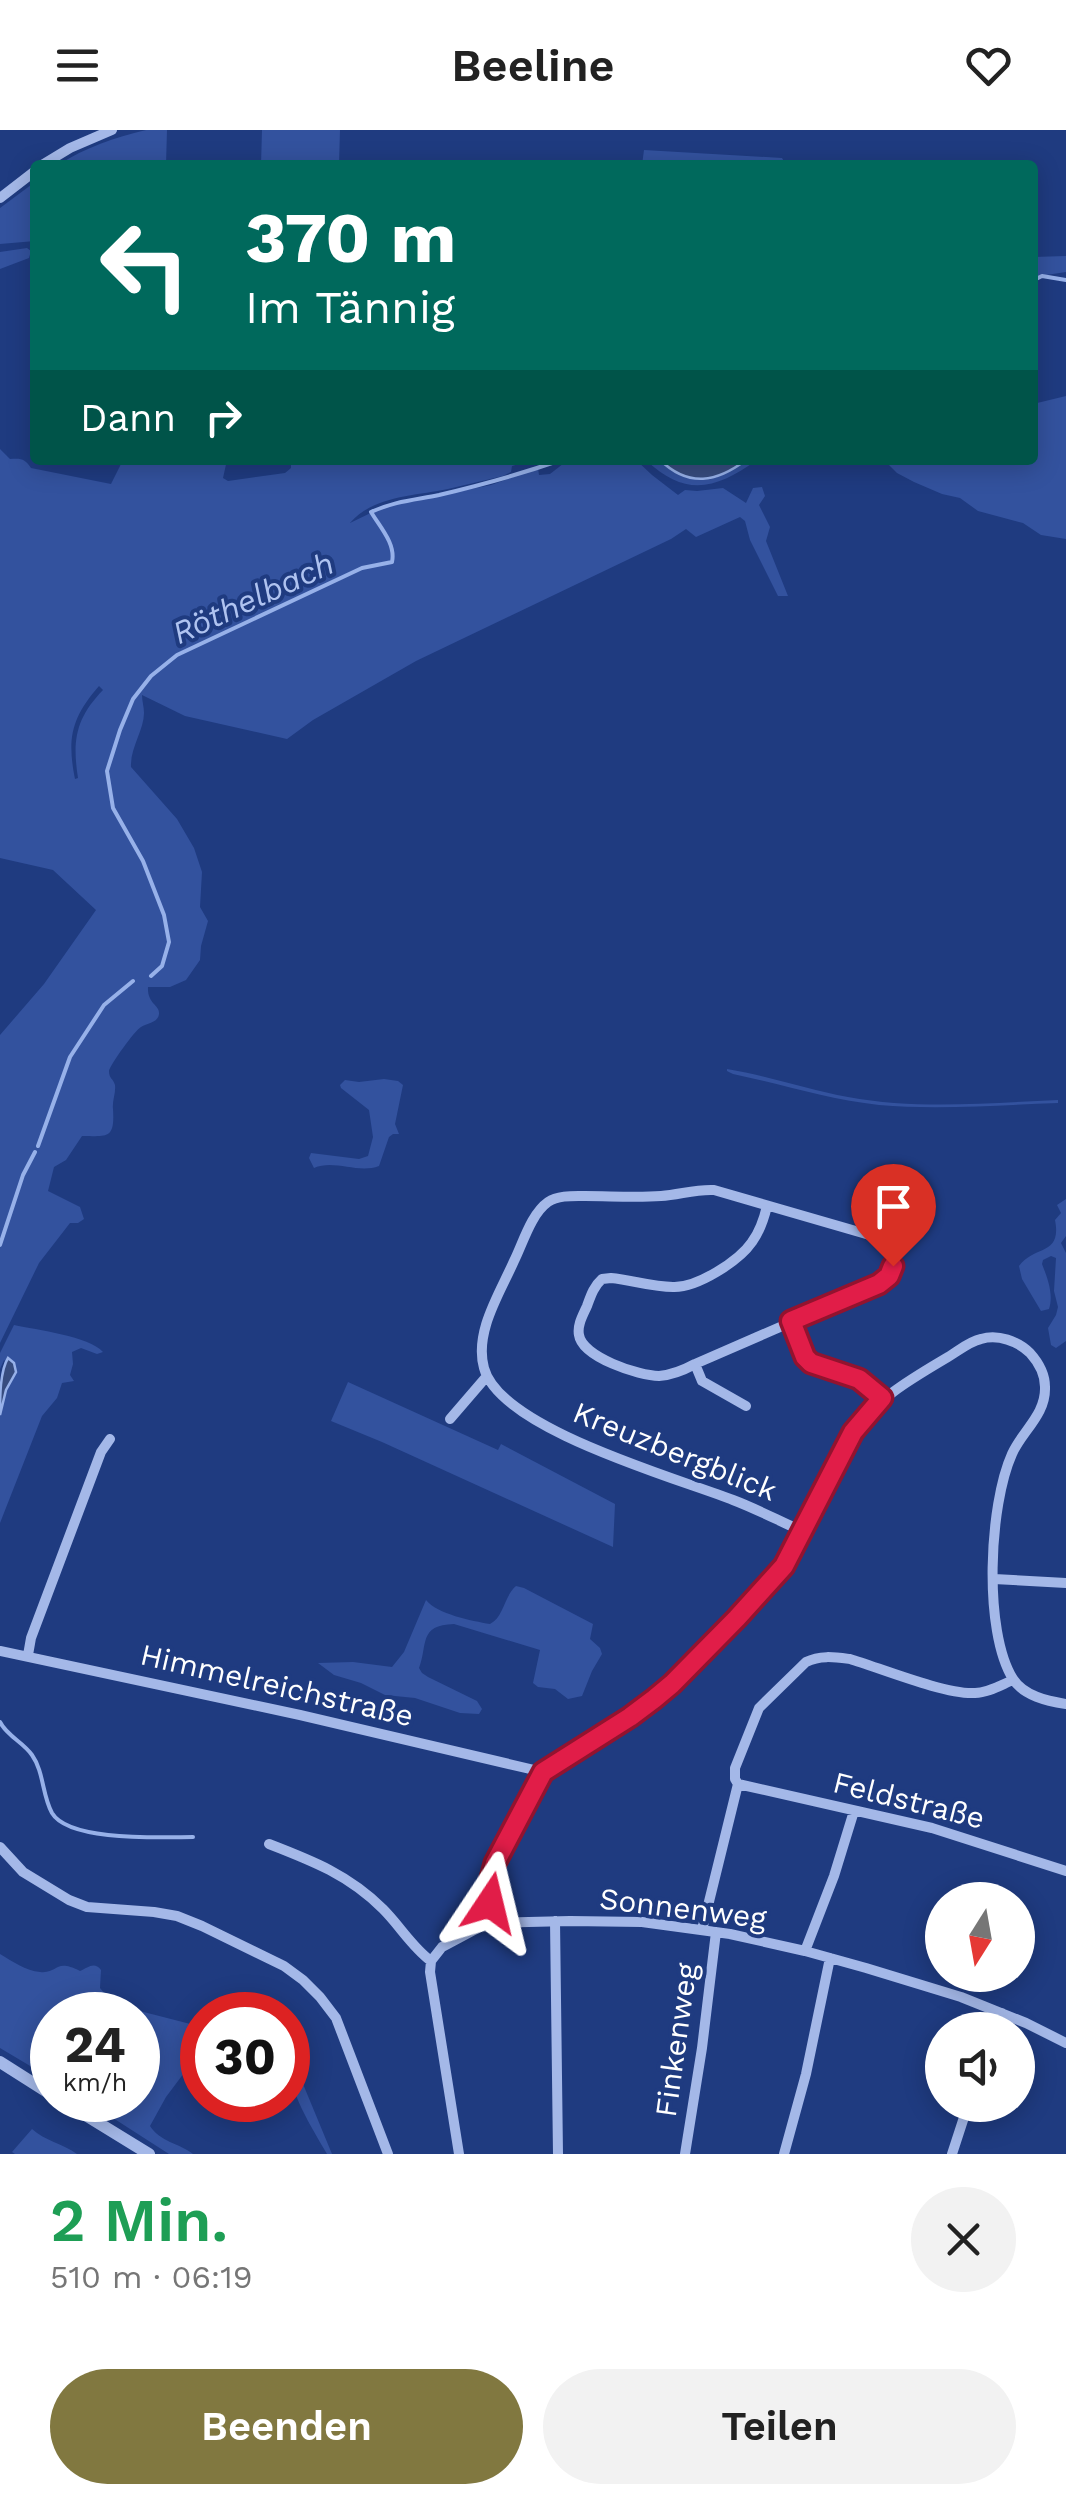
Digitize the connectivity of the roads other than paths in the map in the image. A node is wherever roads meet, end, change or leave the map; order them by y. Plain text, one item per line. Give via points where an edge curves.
1 (112, 130) edge
2 (51, 160) edge
3 (30, 175) edge
4 (0, 198) edge
5 (767, 1206) junction
6 (791, 1321) junction
7 (696, 1364) junction
8 (486, 1376) junction
9 (882, 1398) junction
10 (746, 1406) dead end
11 (450, 1419) dead end
12 (110, 1440) dead end
13 (802, 1531) junction
14 (994, 1580) junction
15 (1066, 1583) edge
16 (0, 1651) edge
17 (28, 1656) junction
18 (1014, 1680) junction
19 (1066, 1704) edge
20 (543, 1772) junction
21 (738, 1784) junction
22 (854, 1811) junction
23 (269, 1844) dead end
24 (0, 1847) edge
25 (1066, 1871) edge
26 (556, 1921) junction
27 (486, 1923) junction
28 (702, 1930) junction
29 (716, 1932) junction
30 (804, 1951) junction
31 (830, 1958) junction
32 (431, 1961) junction
33 (999, 2012) edge
34 (1035, 2028) edge
35 (1066, 2043) edge
36 (0, 2062) edge
37 (30, 2080) edge
38 (97, 2122) edge
39 (962, 2122) edge
40 (149, 2154) edge
41 (388, 2154) edge
42 (459, 2154) edge
43 (558, 2154) edge
44 (686, 2154) edge
45 (784, 2154) edge
46 (952, 2154) edge

1 - 2 street
3 - 4 street
5 - 6 street via 880,1238 893,1257 892,1271 879,1284
5 - 7 street via 748,1248 694,1284 611,1278 592,1291 578,1332 589,1352 649,1375
5 - 8 street via 706,1190 551,1201 532,1224 488,1319
6 - 7 street
6 - 9 street via 811,1363 859,1379
7 - 10 street via 702,1381
8 - 11 street
8 - 13 street, Kreuzbergblick via 523,1412 586,1445
9 - 13 street via 853,1432
9 - 14 street via 978,1339 1013,1341 1038,1362 1045,1386 1041,1409 1002,1482
12 - 17 street
13 - 20 street via 784,1566 672,1684
14 - 15 street
14 - 18 street via 997,1636
16 - 17 street, Himmelreichstraße
17 - 20 street, Himmelreichstraße
18 - 19 street via 1036,1697
18 - 21 street via 970,1694 850,1659 814,1658 758,1708 735,1768
20 - 27 street via 495,1863
21 - 22 street, Feldstraße
21 - 28 street
22 - 25 street, Feldstraße
22 - 30 street, Sonnenweg
23 - 32 street via 345,1876
24 - 41 street via 23,1872 69,1900 178,1916 303,1980 336,2018
26 - 27 street, Sonnenweg
26 - 28 street, Sonnenweg
26 - 43 street
27 - 32 street via 442,1947
28 - 29 street, Sonnenweg
29 - 30 street, Sonnenweg
29 - 44 street, Finkenweg
30 - 31 street, Sonnenweg
31 - 33 street, Sonnenweg
31 - 45 street
32 - 42 street
34 - 35 street, Sonnenweg
36 - 37 street
38 - 40 street
39 - 46 street

